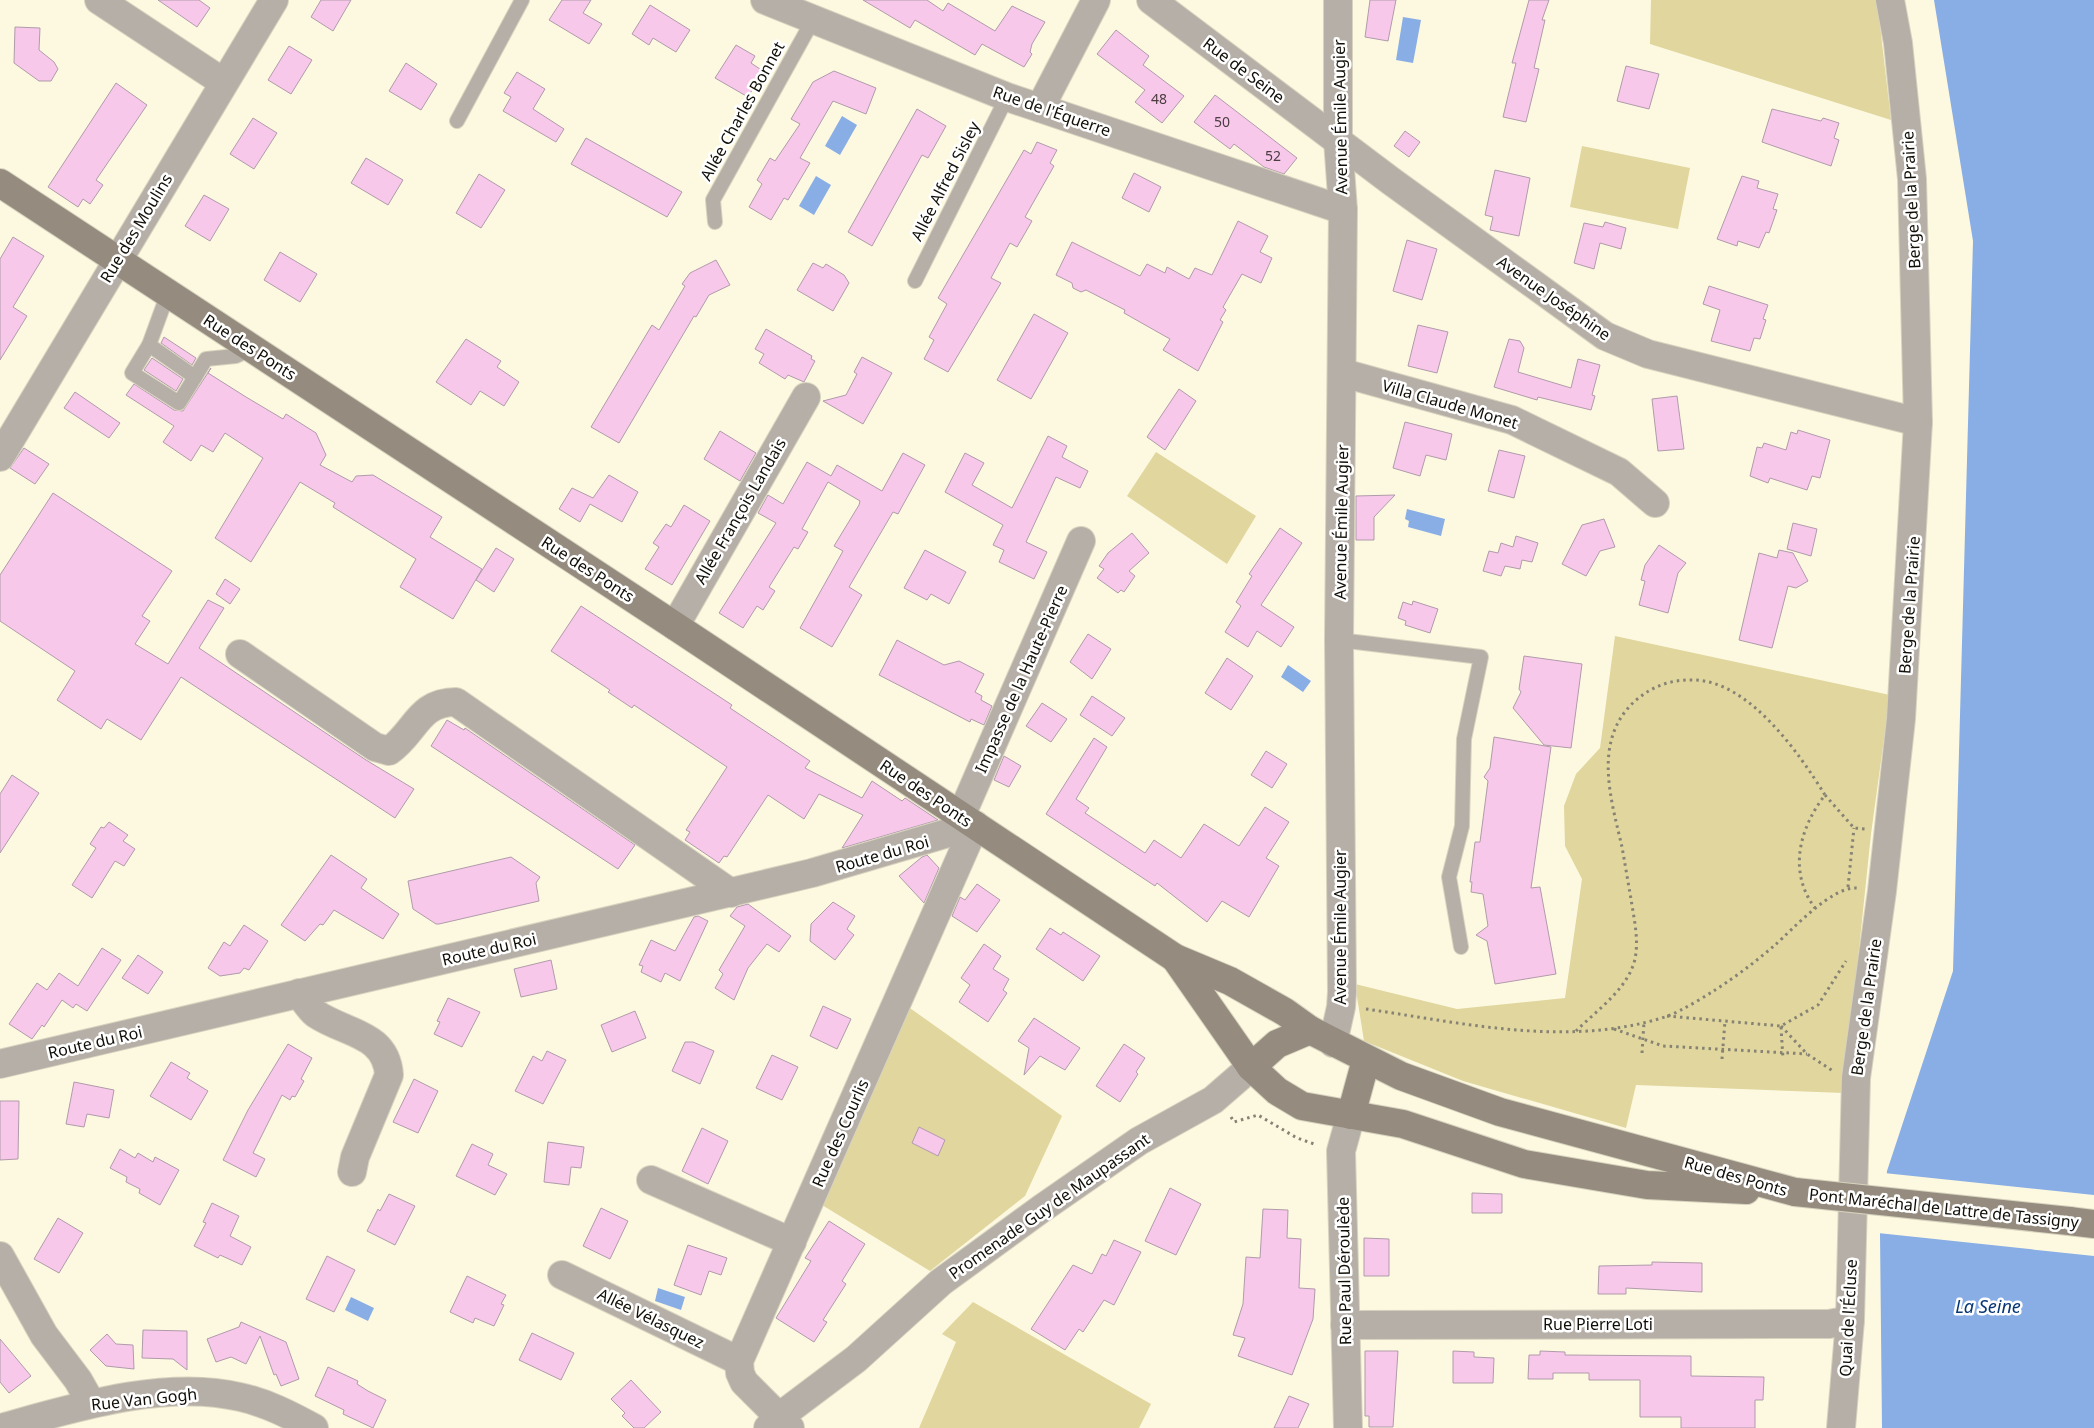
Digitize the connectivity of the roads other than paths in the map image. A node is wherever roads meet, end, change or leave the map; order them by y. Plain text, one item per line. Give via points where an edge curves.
1 (99, 0) edge
2 (274, 0) edge
3 (522, 0) edge
4 (765, 0) edge
5 (1096, 0) edge
6 (1150, 0) edge
7 (1338, 0) edge
8 (1890, 0) edge
9 (814, 20) junction
10 (223, 82) junction
11 (1008, 97) junction
12 (1040, 108) junction
13 (457, 121) dead end
14 (1338, 140) junction
15 (0, 183) edge
16 (1343, 210) junction
17 (715, 222) dead end
18 (118, 260) junction
19 (915, 281) dead end
20 (168, 293) junction
21 (149, 345) junction
22 (253, 348) junction
23 (1343, 373) junction
24 (195, 377) junction
25 (806, 397) dead end
26 (1918, 422) junction
27 (0, 457) edge
28 (1655, 503) dead end
29 (1081, 541) dead end
30 (674, 626) junction
31 (1340, 640) junction
32 (240, 654) dead end
33 (968, 821) junction
34 (731, 893) junction
35 (1461, 947) dead end
36 (1175, 958) junction
37 (299, 993) junction
38 (1310, 1030) junction
39 (1333, 1043) junction
40 (1366, 1060) junction
41 (0, 1064) edge
42 (1251, 1067) junction
43 (1351, 1115) junction
44 (352, 1172) dead end
45 (652, 1180) dead end
46 (1795, 1192) junction
47 (1853, 1208) joint
48 (2094, 1224) edge
49 (792, 1242) junction
50 (0, 1256) edge
51 (562, 1276) dead end
52 (1850, 1320) junction
53 (1345, 1325) junction
54 (739, 1361) junction
55 (91, 1403) junction
56 (784, 1425) edge
57 (1, 1428) edge
58 (314, 1428) edge
59 (1348, 1428) edge
60 (1841, 1428) edge

1 - 10 street
2 - 10 street, Rue des Moulins
3 - 13 lane
4 - 9 street, Rue de l'Équerre
5 - 12 street
6 - 14 street, Rue de Seine
7 - 14 street, Avenue Émile Augier
8 - 26 street, Berge de la Prairie via 1898,43 1912,179
9 - 11 street, Rue de l'Équerre
9 - 17 lane, Allée Charles Bonnet via 713,200
10 - 18 street, Rue des Moulins
11 - 12 street, Rue de l'Équerre
11 - 19 lane, Allée Alfred Sisley
12 - 16 street, Rue de l'Équerre
14 - 16 street, Avenue Émile Augier
14 - 26 street, Avenue Joséphine via 1605,336 1648,354
15 - 18 main road, Rue des Ponts
16 - 23 street, Avenue Émile Augier
18 - 20 main road, Rue des Ponts
18 - 27 street, Rue des Moulins
20 - 21 lane
20 - 22 main road, Rue des Ponts
21 - 24 lane
21 - 24 lane via 132,373 179,403
22 - 24 lane via 236,356 206,359
22 - 30 main road, Rue des Ponts
23 - 28 street, Villa Claude Monet via 1512,420 1619,472
23 - 31 street, Avenue Émile Augier
25 - 30 street, Allée François Landais
26 - 47 street, Berge de la Prairie via 1901,719 1882,891 1856,1078
29 - 33 street, Impasse de la Haute-Pierre
30 - 33 main road, Rue des Ponts
31 - 35 lane via 1481,657 1464,739 1462,826 1449,877
31 - 39 street, Avenue Émile Augier via 1342,992
32 - 34 street via 375,747 389,751 400,744 428,708 441,702 456,702
33 - 34 street, Route du Roi via 812,873
33 - 36 main road, Rue des Ponts
33 - 49 street, Rue des Courlis
34 - 37 street, Route du Roi
36 - 38 main road, Rue des Ponts via 1230,981
36 - 42 main road, Rue des Ponts
37 - 41 street, Route du Roi
37 - 44 street via 315,1013 376,1044 388,1062 389,1076 355,1157
38 - 39 main road, Rue des Ponts
38 - 42 main road via 1278,1044
39 - 40 main road, Rue des Ponts
40 - 43 main road
40 - 46 main road, Rue des Ponts via 1500,1112
42 - 43 main road, Rue des Ponts via 1277,1091 1302,1106
42 - 56 street, Promenade Guy de Maupassant via 1213,1100 1139,1141 941,1282
43 - 46 main road, Rue des Ponts via 1403,1124 1524,1164 1647,1185
43 - 53 street, Rue Paul Déroulède via 1341,1151
45 - 49 street
46 - 48 main road, Pont Maréchal de Lattre de Tassigny, bridge
47 - 52 street, Quai de l'Écluse
49 - 54 street, Rue des Courlis
50 - 55 street via 44,1335
51 - 54 street, Allée Vélasquez
52 - 53 street, Rue Pierre Loti via 1829,1324
52 - 60 street, Quai de l'Écluse
53 - 59 street, Rue Paul Déroulède
54 - 56 street via 744,1382
55 - 57 street, Rue Van Gogh
55 - 58 street, Rue Van Gogh via 174,1393 216,1393 266,1404

